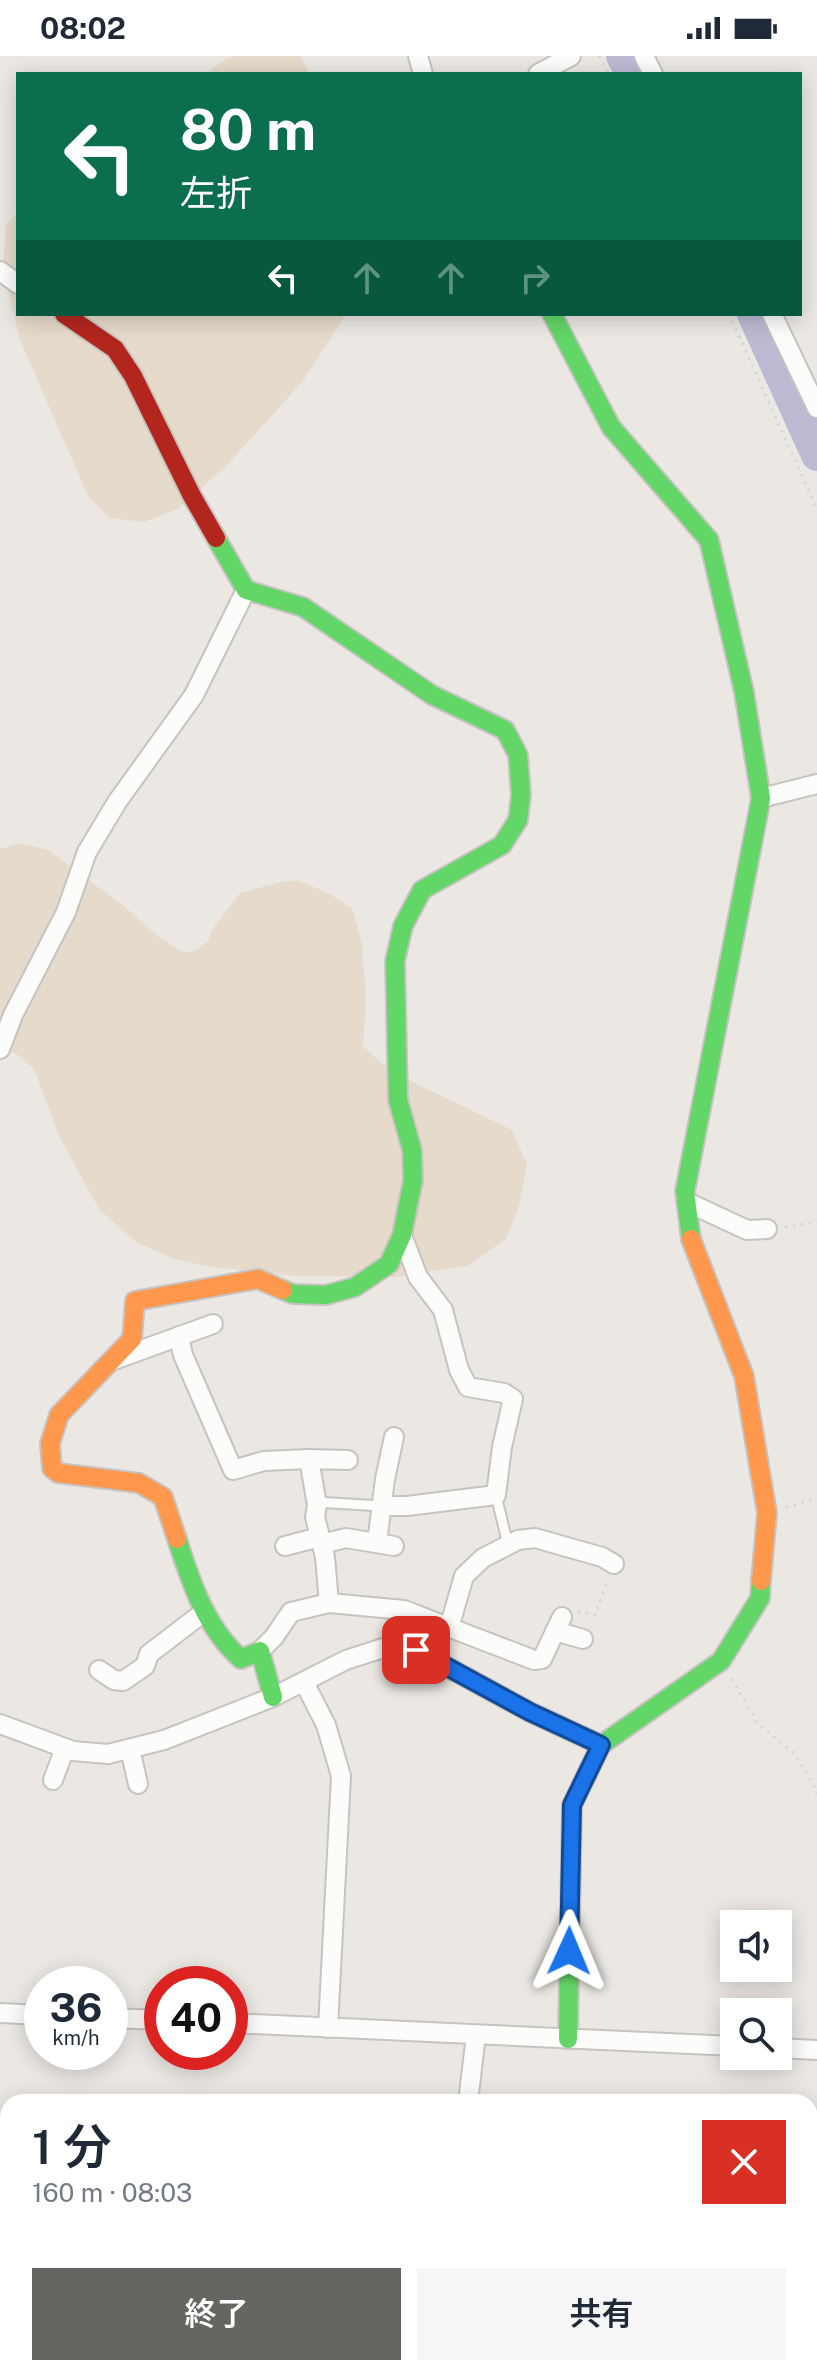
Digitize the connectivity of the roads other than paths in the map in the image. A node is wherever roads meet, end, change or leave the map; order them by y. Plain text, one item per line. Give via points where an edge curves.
1 (571, 56) edge
2 (542, 72) edge
3 (67, 316) edge
4 (553, 316) edge
5 (773, 316) edge
6 (811, 379) edge
7 (817, 408) edge
8 (246, 590) junction
9 (817, 784) edge
10 (761, 798) junction
11 (0, 1049) edge
12 (687, 1202) junction
13 (767, 1229) road end
14 (402, 1235) junction
15 (213, 1324) dead end
16 (179, 1336) junction
17 (111, 1361) junction
18 (394, 1437) dead end
19 (309, 1459) junction
20 (348, 1460) dead end
21 (496, 1495) junction
22 (316, 1502) junction
23 (382, 1506) junction
24 (321, 1541) junction
25 (508, 1545) junction
26 (285, 1546) dead end
27 (614, 1564) road end
28 (329, 1603) junction
29 (204, 1612) junction
30 (449, 1628) junction
31 (583, 1639) dead end
32 (260, 1651) junction
33 (99, 1670) dead end
34 (304, 1682) junction
35 (273, 1697) junction
36 (0, 1724) edge
37 (601, 1745) junction
38 (65, 1748) junction
39 (130, 1749) junction
40 (53, 1780) dead end
41 (138, 1784) dead end
42 (0, 2013) edge
43 (24, 2014) edge
44 (248, 2024) edge
45 (328, 2028) junction
46 (476, 2035) junction
47 (568, 2039) junction
48 (720, 2045) edge
49 (792, 2049) edge
50 (817, 2050) edge
51 (469, 2094) edge

1 - 2 street
3 - 8 main road via 115,349 133,376
4 - 10 main road via 611,427 709,540 744,692
5 - 6 street
6 - 7 street
8 - 11 street via 194,695 87,852 66,912
8 - 14 main road via 303,607 432,695 505,730 518,755 518,820 502,845 422,890 403,926 395,961 398,1100 412,1150 413,1180
9 - 10 street
10 - 12 main road
12 - 13 street via 747,1230
12 - 37 main road via 692,1243 744,1376 767,1513 760,1598 721,1661
14 - 17 main road via 389,1264 355,1287 326,1295 293,1294 258,1279 135,1301 132,1339
14 - 21 street via 418,1277 443,1310 468,1387 513,1399
15 - 16 street
16 - 17 street
16 - 19 street via 233,1470 264,1461
17 - 29 main road via 59,1415 50,1444 52,1468 139,1483 163,1497
18 - 23 street
19 - 20 street
19 - 22 street
21 - 23 street
21 - 25 lane
22 - 23 lane
22 - 24 street
23 - 24 street via 386,1545 346,1538
24 - 26 street
24 - 28 street
25 - 27 street via 535,1538
25 - 30 street via 464,1576
28 - 30 street via 404,1610
28 - 32 street via 291,1612
29 - 32 main road via 231,1653 241,1659
29 - 33 street via 123,1681
30 - 31 street via 534,1660 542,1659 558,1624
32 - 35 main road
34 - 35 street
34 - 37 street via 383,1648 416,1650
34 - 45 street via 326,1725 341,1776
35 - 39 street
36 - 38 street
37 - 47 main road via 572,1805
38 - 39 street via 108,1754
38 - 40 street
39 - 41 street
42 - 43 street
44 - 45 street
45 - 46 street
46 - 47 street
46 - 51 street
47 - 48 street
49 - 50 street

